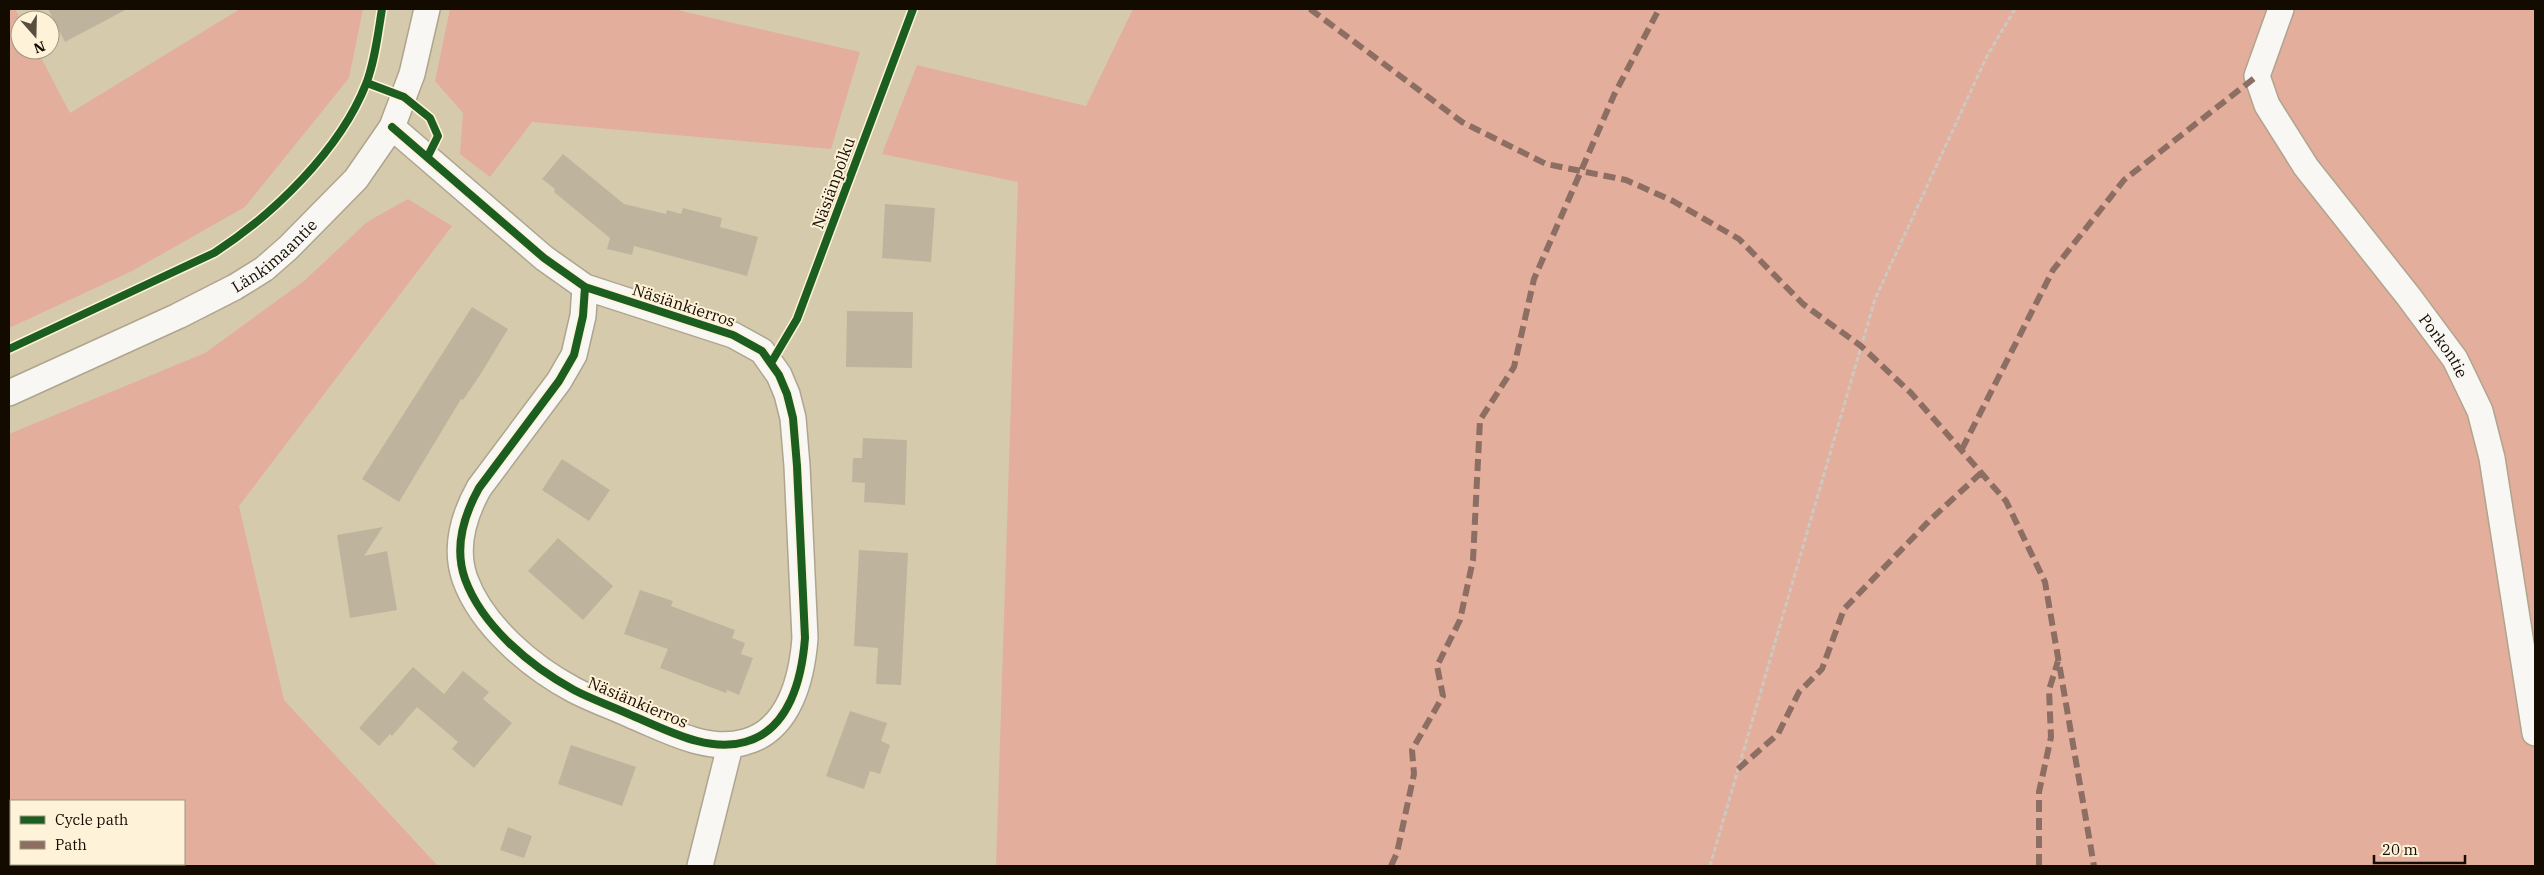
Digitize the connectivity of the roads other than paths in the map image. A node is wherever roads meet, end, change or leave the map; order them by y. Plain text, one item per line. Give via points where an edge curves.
1 (427, 9) edge
2 (2281, 9) edge
3 (392, 127) junction
4 (585, 287) junction
5 (9, 392) edge
6 (2535, 733) edge
7 (730, 746) junction
8 (700, 866) edge

1 - 3 street, Länkimaantie via 412,74
2 - 6 street, Porkontie via 2257,76 2267,105 2306,167 2455,359 2480,411 2492,458
3 - 4 street, Näsiänkierros via 544,258
3 - 5 street, Länkimaantie via 356,179 264,269 178,316
4 - 7 street, Näsiänkierros via 749,342 771,363 787,394 798,466 805,638 803,663 797,686 776,722 754,738
4 - 7 street, Näsiänkierros via 583,316 574,355 559,381 469,506 460,542 465,578 489,620 540,669 574,690 679,735
7 - 8 street

